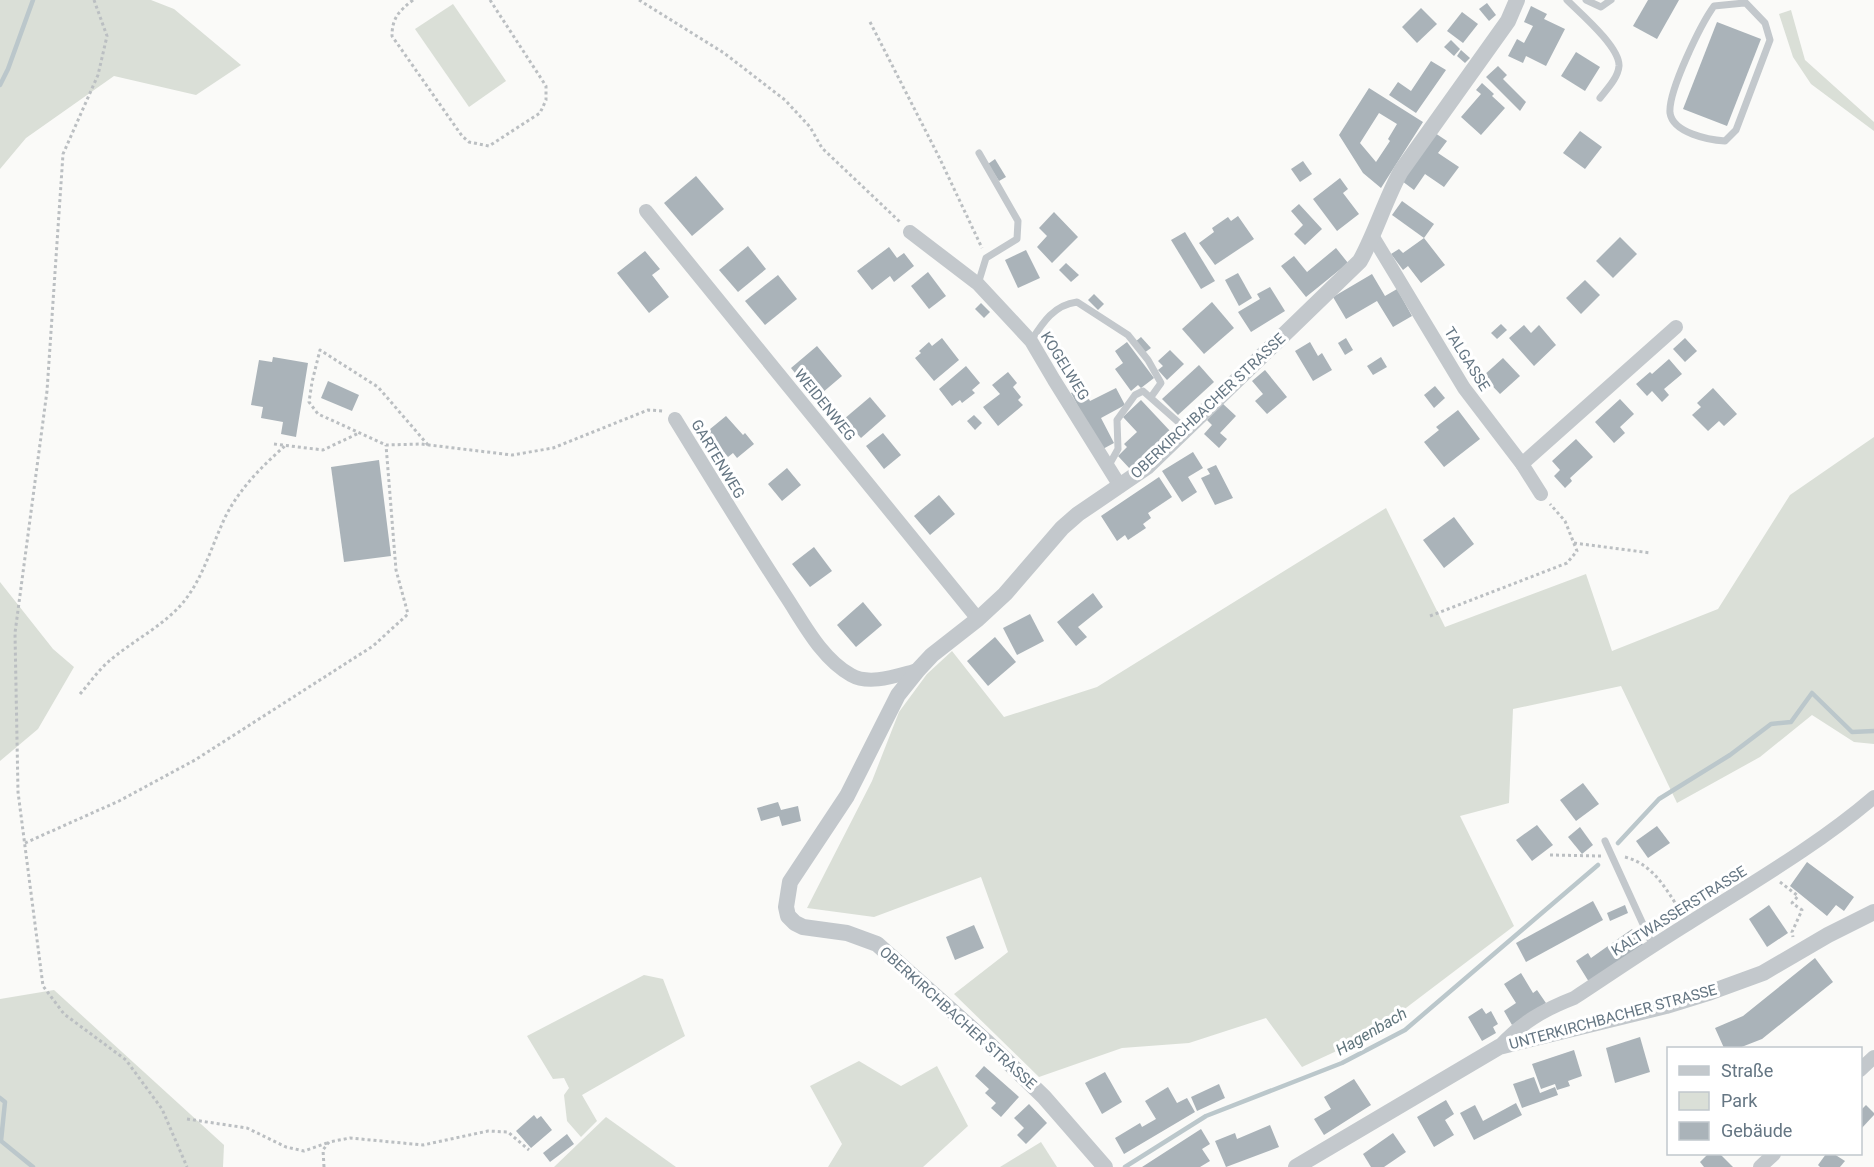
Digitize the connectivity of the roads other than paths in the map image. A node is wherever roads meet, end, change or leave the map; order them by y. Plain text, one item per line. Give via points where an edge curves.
1 (1517, 0) edge
2 (1567, 0) edge
3 (1586, 0) edge
4 (1611, 0) edge
5 (1744, 1) edge
6 (1600, 98) dead end
7 (979, 153) dead end
8 (646, 211) dead end
9 (910, 232) road end
10 (1373, 237) junction
11 (978, 284) junction
12 (1676, 327) dead end
13 (1031, 341) junction
14 (1151, 397) junction
15 (675, 419) road end
16 (1186, 429) junction
17 (1522, 464) junction
18 (1108, 467) junction
19 (1120, 486) junction
20 (1541, 494) road end
21 (978, 619) junction
22 (918, 670) junction
23 (1874, 797) edge
24 (1605, 841) dead end
25 (1874, 912) edge
26 (1653, 946) junction
27 (1499, 1047) junction
28 (1874, 1057) edge
29 (1862, 1068) edge
30 (1773, 1155) edge
31 (1099, 1165) edge
32 (1303, 1165) edge
33 (1760, 1167) edge

1 - 10 street, OBERKIRCHBACHER STRASSE via 1508,21 1401,171 1386,198
2 - 6 lane via 1615,50 1619,64 1615,78
3 - 4 lane via 1601,7
5 - 5 lane via 1765,23 1770,40 1736,130 1725,141 1705,139 1677,126 1670,113 1674,90 1702,23 1714,6
7 - 11 lane via 1018,221 1017,239 986,258
8 - 21 street, WEIDENWEG
9 - 11 street, KOGELWEG
10 - 16 street, OBERKIRCHBACHER STRASSE via 1360,261
10 - 17 street, TALGASSE via 1464,388
11 - 13 street, KOGELWEG
12 - 17 street
13 - 14 lane via 1051,313 1064,304 1077,302 1128,335 1148,360 1161,383
13 - 18 street, KOGELWEG
14 - 16 lane
14 - 18 lane via 1143,391 1136,395 1117,420 1118,448
15 - 22 street, GARTENWEG via 754,548 831,659 852,676 868,680
16 - 19 street, OBERKIRCHBACHER STRASSE via 1147,467
17 - 20 street, TALGASSE
18 - 19 street, KOGELWEG
19 - 21 street, OBERKIRCHBACHER STRASSE via 1062,528 1028,570
21 - 22 street, OBERKIRCHBACHER STRASSE
22 - 31 street, OBERKIRCHBACHER STRASSE via 898,695 847,796 790,882 789,916 803,927 847,933 877,944 1044,1097
23 - 26 street, KALTWASSERSTRASSE via 1768,873
24 - 26 lane
25 - 27 street, UNTERKIRCHBACHER STRASSE via 1763,973 1712,992
26 - 27 street, KALTWASSERSTRASSE via 1574,998 1516,1028
27 - 32 street, UNTERKIRCHBACHER STRASSE
28 - 29 street
30 - 33 street

